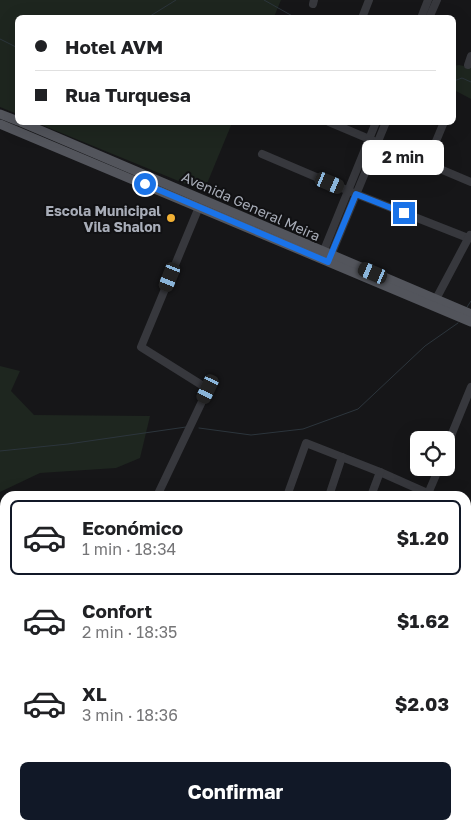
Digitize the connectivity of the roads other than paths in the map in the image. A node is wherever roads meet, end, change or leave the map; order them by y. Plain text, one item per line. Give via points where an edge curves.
1 (369, 0) edge
2 (428, 0) edge
3 (436, 0) edge
4 (363, 15) edge
5 (421, 15) edge
6 (430, 15) edge
7 (471, 56) edge
8 (468, 65) dead end
9 (0, 114) edge
10 (15, 120) edge
11 (0, 124) edge
12 (26, 125) edge
13 (336, 125) edge
14 (375, 125) edge
15 (385, 125) edge
16 (443, 125) edge
17 (369, 139) junction
18 (378, 143) junction
19 (262, 154) dead end
20 (427, 163) junction
21 (471, 182) edge
22 (347, 190) junction
23 (356, 194) junction
24 (201, 203) junction
25 (470, 235) edge
26 (325, 257) junction
27 (436, 299) junction
28 (471, 314) edge
29 (471, 322) edge
30 (471, 387) edge
31 (453, 431) edge
32 (342, 457) junction
33 (380, 472) junction
34 (436, 476) edge
35 (159, 491) edge
36 (290, 491) edge
37 (331, 491) edge
38 (373, 491) edge
39 (421, 491) edge
40 (431, 491) edge

1 - 4 street
2 - 5 street
3 - 6 street
7 - 8 street
9 - 10 main road, Avenida General Meira
11 - 24 main road, Avenida General Meira
12 - 24 main road, Avenida General Meira
13 - 17 street
14 - 17 street
15 - 18 street
16 - 20 street
17 - 18 street
17 - 22 street
18 - 20 street
18 - 23 street
19 - 22 street
20 - 21 street
22 - 23 street
22 - 26 street
23 - 25 street
23 - 26 street
24 - 26 main road, Avenida General Meira
24 - 35 street via 140,347 208,389
25 - 27 street
26 - 27 main road, Avenida General Meira
26 - 29 main road, Avenida General Meira
27 - 28 main road, Avenida General Meira
30 - 31 street
32 - 33 street
32 - 36 street via 306,443
32 - 37 street
33 - 38 street
33 - 39 street
34 - 40 street

